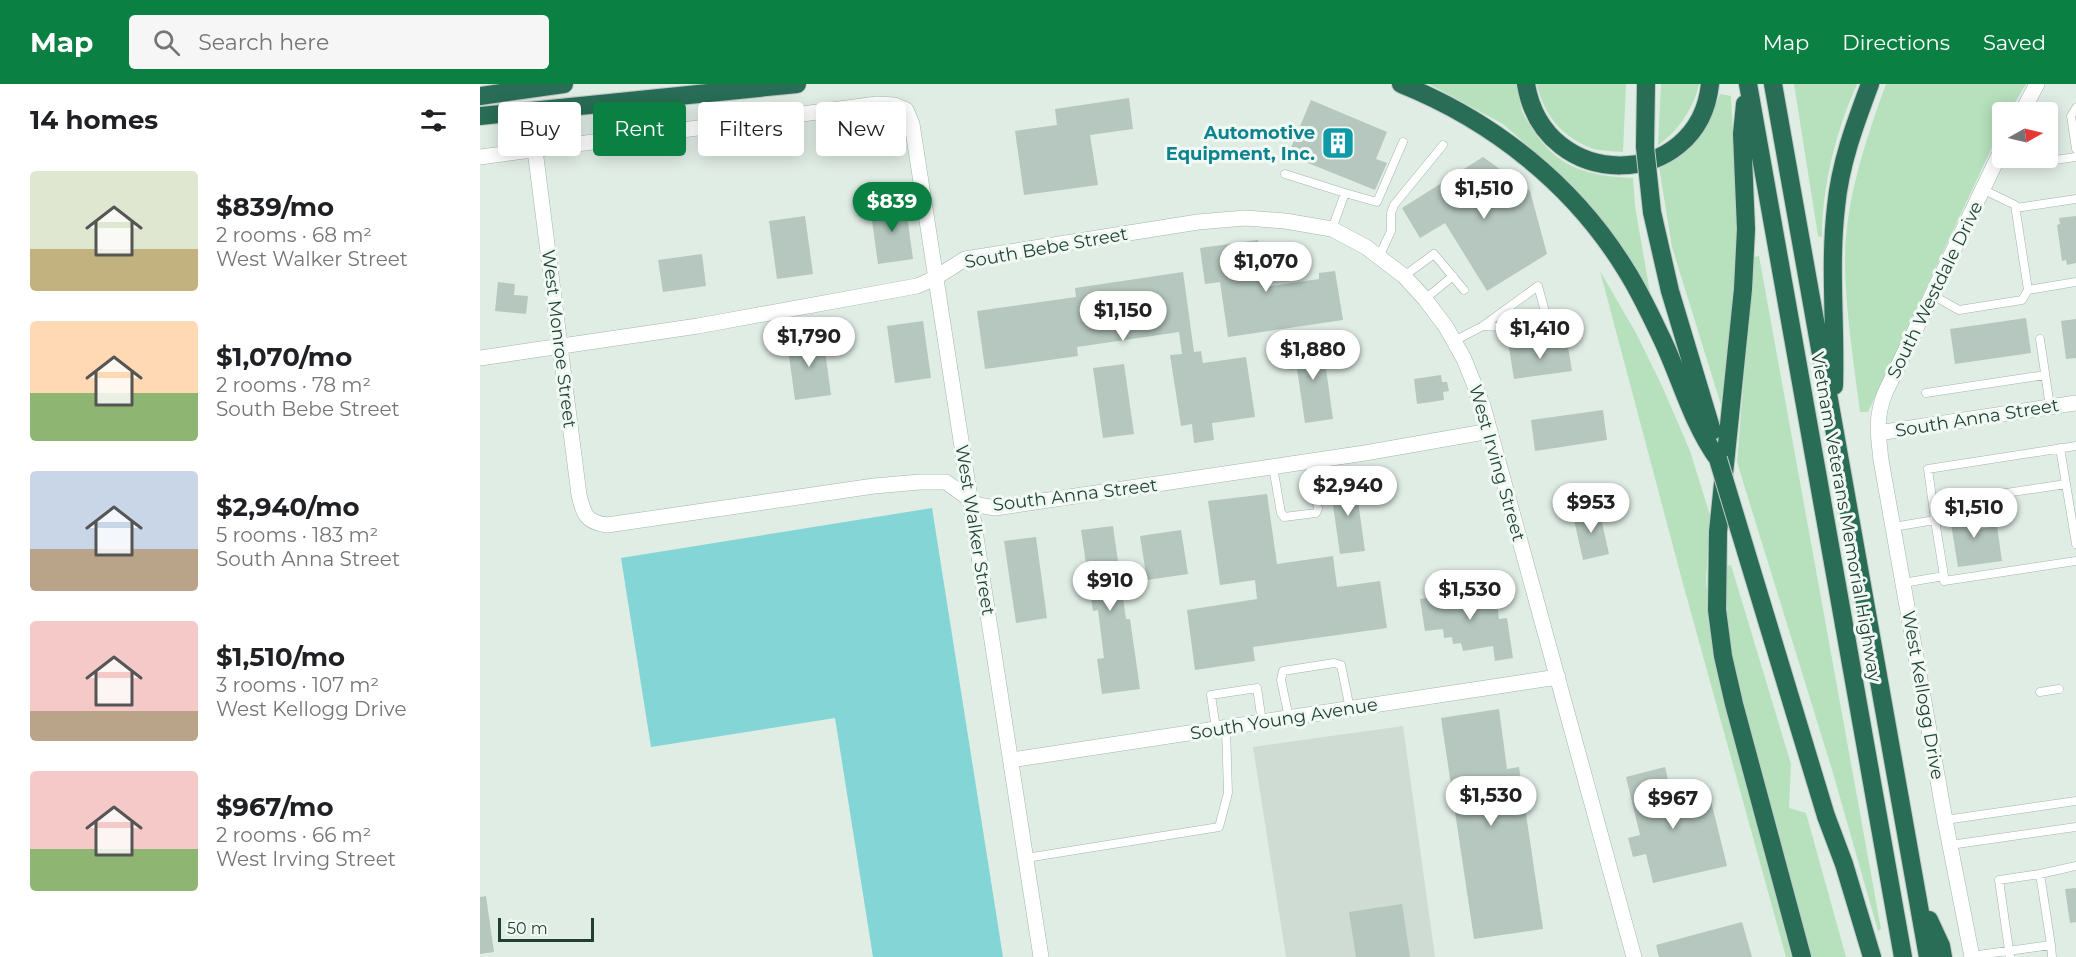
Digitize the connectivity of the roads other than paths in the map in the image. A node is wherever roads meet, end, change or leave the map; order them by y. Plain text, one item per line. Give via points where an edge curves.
1 (564, 84) edge
2 (796, 84) edge
3 (1401, 84) edge
4 (1526, 84) edge
5 (1646, 84) edge
6 (1710, 84) edge
7 (1747, 84) edge
8 (1773, 84) edge
9 (1870, 84) edge
10 (2037, 84) edge
11 (480, 96) edge
12 (2027, 102) edge
13 (2076, 108) edge
14 (480, 116) edge
15 (1403, 142) dead end
16 (581, 144) edge
17 (1443, 145) dead end
18 (2076, 149) edge
19 (498, 155) edge
20 (537, 156) edge
21 (2076, 156) edge
22 (480, 157) edge
23 (2058, 159) edge
24 (1994, 168) edge
25 (1285, 174) dead end
26 (1984, 190) junction
27 (1345, 193) junction
28 (2076, 199) edge
29 (2016, 208) junction
30 (1332, 229) junction
31 (1366, 248) joint
32 (1379, 257) junction
33 (1404, 276) junction
34 (1453, 276) junction
35 (936, 278) junction
36 (2076, 282) edge
37 (1464, 290) dead end
38 (2028, 290) junction
39 (1932, 295) junction
40 (1425, 299) junction
41 (1483, 326) junction
42 (2040, 339) dead end
43 (1454, 341) junction
44 (560, 346) junction
45 (480, 358) edge
46 (2045, 375) junction
47 (1926, 393) dead end
48 (2076, 403) edge
49 (2050, 407) junction
50 (1833, 423) junction
51 (1490, 431) junction
52 (1878, 433) junction
53 (2076, 446) edge
54 (2060, 448) junction
55 (1718, 459) junction
56 (1311, 461) junction
57 (1273, 466) junction
58 (2066, 484) junction
59 (970, 499) junction
60 (1933, 504) junction
61 (1935, 520) junction
62 (595, 523) joint
63 (1893, 527) junction
64 (2076, 544) edge
65 (2076, 561) edge
66 (1944, 576) junction
67 (1903, 583) junction
68 (1558, 677) junction
69 (2059, 689) dead end
70 (2040, 692) dead end
71 (1350, 709) junction
72 (1289, 718) junction
73 (1262, 722) junction
74 (1221, 728) junction
75 (1011, 760) junction
76 (2076, 801) edge
77 (1945, 820) junction
78 (2076, 827) edge
79 (1950, 845) junction
80 (1836, 852) junction
81 (1026, 858) junction
82 (2076, 866) edge
83 (2040, 874) junction
84 (1918, 896) junction
85 (2051, 945) junction
86 (2010, 954) edge
87 (1041, 957) edge
88 (1634, 957) edge
89 (1802, 957) edge
90 (1859, 957) edge
91 (1872, 957) edge
92 (1903, 957) edge
93 (1928, 957) edge
94 (1944, 957) edge
95 (1972, 957) edge
96 (2052, 957) edge

1 - 11 highway
2 - 14 highway
3 - 55 highway via 1443,102 1504,139 1542,170 1587,217 1626,269 1669,353 1704,439
4 - 6 highway via 1538,120 1565,150 1586,161 1620,166 1656,158 1681,141 1703,112
5 - 55 highway, bridge via 1644,147 1652,212 1670,291
7 - 89 highway via 1743,134 1743,289 1718,532 1717,610 1734,704
7 - 92 highway, Vietnam Veterans Memorial Highway
8 - 50 highway, Vietnam Veterans Memorial Highway
9 - 50 highway via 1852,130 1836,206 1832,256 1836,336
10 - 12 street
13 - 18 lane via 2071,116
15 - 27 lane via 1377,202
16 - 35 street, West Walker Street via 877,104 894,105 906,110 912,124
17 - 32 lane via 1394,205 1391,231
19 - 22 street
20 - 44 street, West Monroe Street
21 - 23 lane
24 - 26 street, South Westdale Drive
25 - 27 lane
26 - 29 lane
26 - 39 street, South Westdale Drive
27 - 30 lane
28 - 29 lane
29 - 38 lane
30 - 31 street, South Bebe Street
30 - 35 street, South Bebe Street via 1285,220 1198,222 965,259
31 - 32 street, West Irving Street
32 - 33 street, West Irving Street
33 - 34 lane via 1434,254
33 - 40 street, West Irving Street
34 - 37 lane
34 - 40 lane
35 - 44 street, South Bebe Street via 881,294
35 - 59 street, West Walker Street
36 - 38 lane
38 - 39 lane via 2022,300 1959,310
39 - 52 street, South Westdale Drive via 1885,393 1878,412
40 - 43 street, West Irving Street
41 - 41 lane via 1510,306 1538,286 1550,330
41 - 43 lane
42 - 46 lane
43 - 51 street, West Irving Street
44 - 45 street, South Bebe Street
44 - 62 street, West Monroe Street via 579,495 586,516
46 - 47 lane
46 - 49 lane
48 - 49 street, South Anna Street
49 - 52 street, South Anna Street
50 - 84 highway, Vietnam Veterans Memorial Highway
51 - 56 street, South Anna Street
51 - 68 street, West Irving Street
52 - 63 street, West Kellogg Drive
53 - 54 lane
54 - 58 lane
54 - 60 lane via 1928,469
55 - 80 highway, bridge
56 - 57 street, South Anna Street
56 - 57 lane via 1316,513 1284,517
57 - 59 street, South Anna Street via 994,508 978,506
58 - 60 lane
58 - 64 lane
59 - 62 street, South Anna Street via 946,482 920,482 607,525
59 - 75 street, West Walker Street
60 - 61 lane
61 - 63 lane
61 - 66 lane
63 - 67 street, West Kellogg Drive
65 - 66 lane via 1944,581
66 - 67 lane
67 - 77 street, West Kellogg Drive
68 - 71 street, South Young Avenue
68 - 88 street, West Irving Street
69 - 70 lane
71 - 72 street, South Young Avenue
71 - 72 lane via 1341,665 1334,663 1283,671 1281,680
72 - 73 street, South Young Avenue
73 - 74 street, South Young Avenue
73 - 74 lane via 1257,688 1211,695
74 - 75 street, South Young Avenue
74 - 81 lane via 1228,793 1219,827
75 - 81 street, West Walker Street
76 - 77 lane
77 - 79 street, West Kellogg Drive
78 - 79 lane
79 - 95 street, West Kellogg Drive
80 - 90 highway
80 - 91 highway
81 - 87 street, West Walker Street
82 - 83 lane
83 - 85 lane
83 - 86 lane via 1999,880
84 - 93 highway, Vietnam Veterans Memorial Highway
84 - 94 highway
85 - 86 lane
85 - 96 lane
86 - 95 lane

